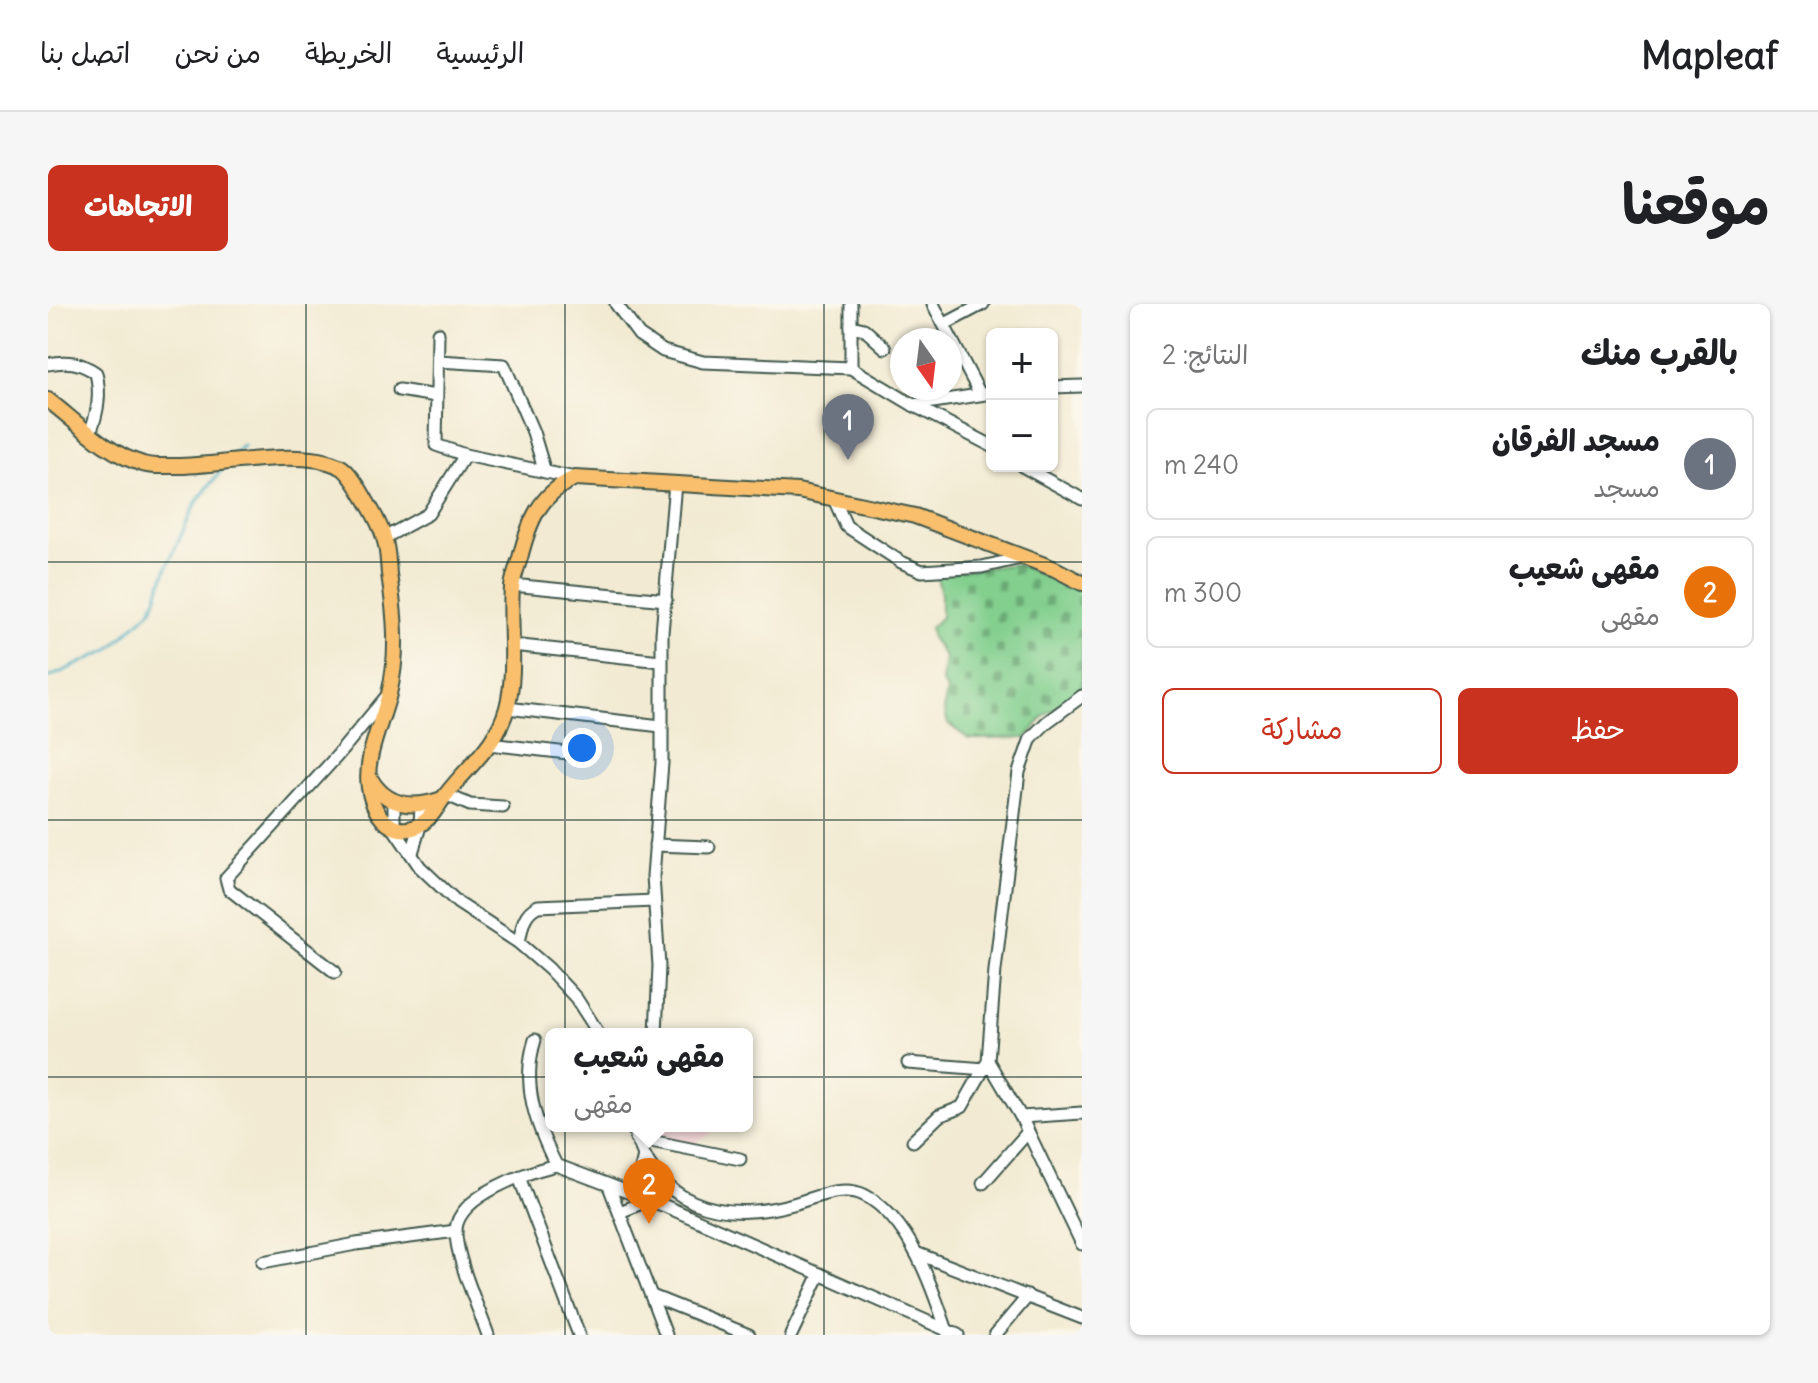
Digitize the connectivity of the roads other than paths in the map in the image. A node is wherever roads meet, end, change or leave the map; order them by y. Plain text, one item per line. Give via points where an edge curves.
1 (616, 304) edge
2 (851, 304) edge
3 (933, 304) edge
4 (983, 304) edge
5 (966, 308) edge
6 (945, 324) junction
7 (851, 326) junction
8 (438, 333) dead end
9 (885, 348) dead end
10 (438, 361) junction
11 (48, 364) edge
12 (851, 368) junction
13 (1082, 386) edge
14 (1058, 387) edge
15 (399, 390) dead end
16 (986, 394) edge
17 (436, 396) junction
18 (48, 400) edge
19 (913, 405) junction
20 (90, 433) junction
21 (986, 443) edge
22 (465, 455) junction
23 (545, 472) junction
24 (1033, 472) edge
25 (575, 478) junction
26 (675, 483) junction
27 (834, 499) junction
28 (1082, 499) edge
29 (384, 538) junction
30 (1025, 557) junction
31 (1082, 583) edge
32 (512, 585) junction
33 (666, 600) junction
34 (512, 645) junction
35 (661, 661) junction
36 (389, 693) junction
37 (1082, 696) edge
38 (507, 708) junction
39 (661, 726) junction
40 (489, 744) junction
41 (585, 755) dead end
42 (368, 774) junction
43 (444, 797) junction
44 (394, 802) junction
45 (421, 805) junction
46 (503, 807) dead end
47 (420, 826) junction
48 (394, 829) junction
49 (655, 845) junction
50 (709, 847) dead end
51 (412, 853) junction
52 (654, 901) junction
53 (519, 943) junction
54 (335, 972) dead end
55 (595, 1028) edge
56 (656, 1028) edge
57 (535, 1040) dead end
58 (908, 1063) dead end
59 (987, 1065) junction
60 (1082, 1113) edge
61 (1021, 1117) junction
62 (635, 1132) edge
63 (1028, 1132) junction
64 (913, 1141) dead end
65 (644, 1156) junction
66 (740, 1159) dead end
67 (556, 1165) junction
68 (519, 1177) junction
69 (983, 1183) dead end
70 (609, 1186) junction
71 (670, 1190) junction
72 (635, 1195) junction
73 (649, 1200) junction
74 (665, 1206) junction
75 (620, 1212) junction
76 (456, 1231) junction
77 (1082, 1244) edge
78 (916, 1253) junction
79 (263, 1262) dead end
80 (820, 1274) junction
81 (652, 1296) junction
82 (1028, 1296) junction
83 (1082, 1318) edge
84 (951, 1334) edge
85 (488, 1335) edge
86 (579, 1335) edge
87 (666, 1335) edge
88 (749, 1335) edge
89 (791, 1335) edge
90 (995, 1335) edge

1 - 12 street via 639,335 690,360
2 - 7 street
3 - 6 street
4 - 5 street
5 - 6 street
6 - 16 street
7 - 9 street via 864,329
7 - 12 street
8 - 10 street
10 - 17 street
10 - 23 street via 504,365
11 - 20 street via 65,361 96,373 97,414
12 - 19 street
13 - 14 street
15 - 17 street
16 - 19 street
17 - 22 street via 436,445
18 - 20 main road
19 - 21 street
20 - 29 main road via 145,465 303,458 344,468
22 - 23 street
22 - 29 street via 428,514
23 - 25 street
24 - 28 street
25 - 26 main road
25 - 32 main road via 553,490 529,524
26 - 27 main road via 798,491
26 - 33 street
27 - 30 main road via 915,516
27 - 30 street via 846,526 922,571 982,567
29 - 36 main road via 396,625
30 - 31 main road
32 - 33 street
32 - 34 main road
33 - 35 street
34 - 35 street
34 - 38 main road
35 - 39 street
36 - 42 main road
36 - 54 street via 226,878 229,889
37 - 59 street via 1031,738 1019,772
38 - 39 street
38 - 40 main road
39 - 49 street
40 - 41 street
40 - 43 main road
42 - 44 main road
42 - 48 main road via 373,803
43 - 45 main road
43 - 46 street
43 - 47 main road
44 - 45 main road
44 - 48 street
45 - 47 street
47 - 48 main road
47 - 51 street
48 - 51 street
49 - 50 street
49 - 52 street
51 - 53 street via 434,883
52 - 53 street via 538,906 523,921
52 - 56 street
53 - 55 street via 576,998
57 - 67 street via 529,1093
58 - 59 street
59 - 61 street
59 - 64 street via 962,1107 939,1116
60 - 61 street
61 - 63 street
62 - 65 street
62 - 66 street
63 - 69 street
63 - 77 street
65 - 71 street
65 - 72 street
67 - 68 street
67 - 70 street
68 - 76 street via 469,1205
68 - 86 street
70 - 72 street
70 - 75 street
71 - 74 street
71 - 78 street via 695,1203 736,1211 770,1209 846,1191 862,1194 889,1215
72 - 73 street
73 - 74 street
73 - 75 street
74 - 80 street
75 - 81 street
76 - 79 street
76 - 85 street
78 - 82 street
78 - 84 street
80 - 84 street
80 - 89 street
81 - 87 street
81 - 88 street
82 - 83 street
82 - 90 street

